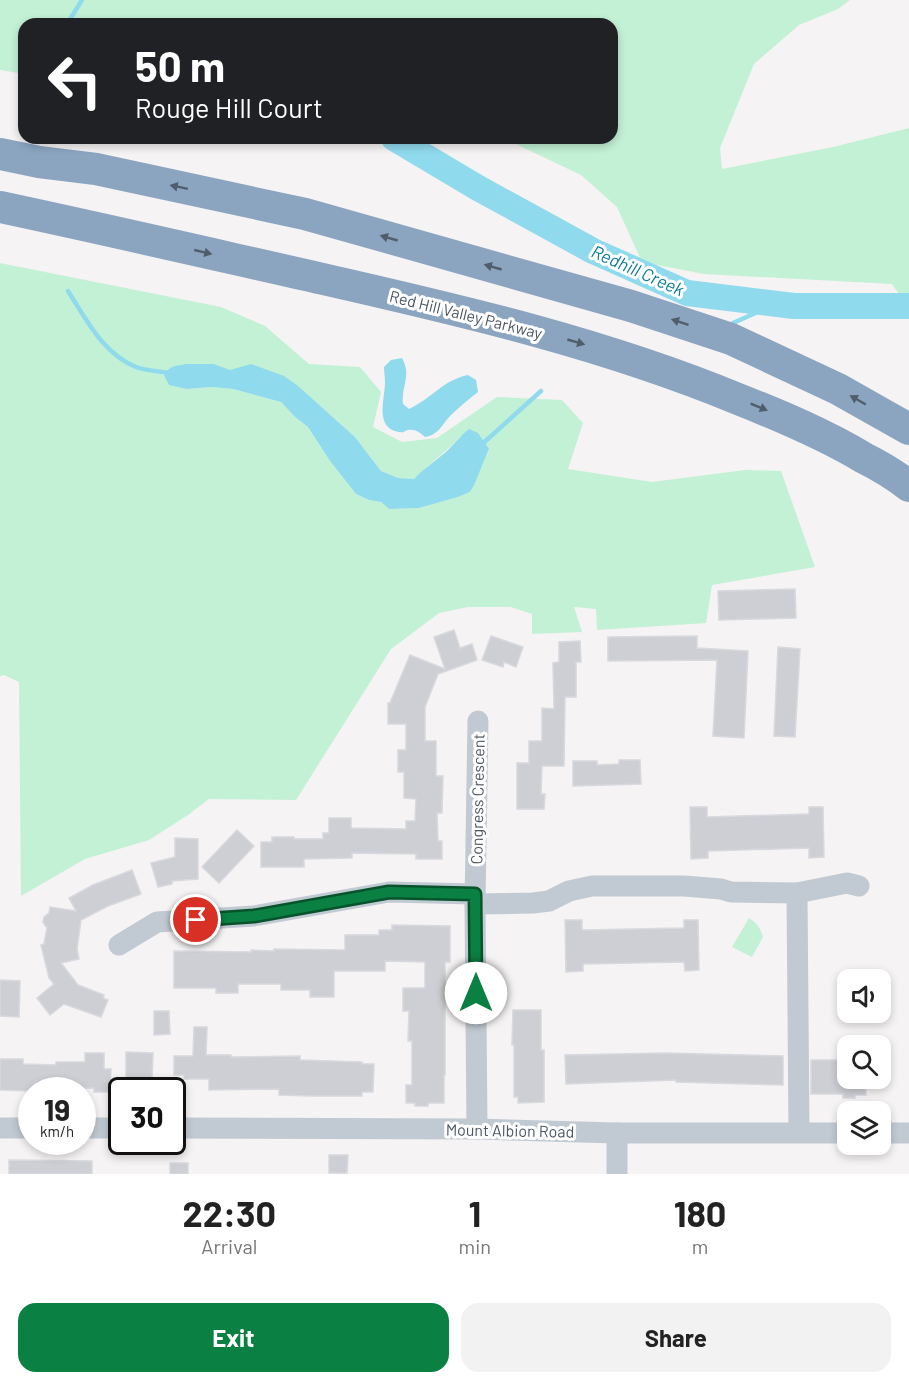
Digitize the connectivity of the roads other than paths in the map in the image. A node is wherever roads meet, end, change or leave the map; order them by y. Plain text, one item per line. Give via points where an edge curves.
1 (0, 135) edge
2 (18, 140) edge
3 (33, 144) edge
4 (0, 154) edge
5 (96, 169) junction
6 (0, 207) edge
7 (0, 225) edge
8 (146, 238) junction
9 (909, 429) edge
10 (909, 486) edge
11 (478, 721) dead end
12 (859, 886) dead end
13 (797, 893) junction
14 (475, 899) junction
15 (119, 945) dead end
16 (0, 1128) edge
17 (18, 1128) edge
18 (186, 1128) edge
19 (477, 1129) junction
20 (799, 1132) junction
21 (618, 1133) junction
22 (837, 1133) edge
23 (891, 1133) edge
24 (909, 1133) edge
25 (617, 1174) edge

1 - 2 highway
3 - 5 highway
4 - 5 highway
9 -> 5 highway via 838,388 731,339 632,306 305,214
6 - 8 highway, Red Hill Valley Parkway
7 - 8 highway
8 -> 10 highway, Red Hill Valley Parkway via 431,303 622,356 689,378 836,441
11 - 14 street, Congress Crescent
12 - 13 street via 848,883
13 - 14 street via 731,892 684,886 592,886 532,903
13 - 20 street
14 - 15 street via 389,892 254,916 157,922
14 - 19 street, Congress Crescent
16 - 17 street
18 - 19 street, Mount Albion Road
19 - 21 street, Mount Albion Road
20 - 21 street, Mount Albion Road
20 - 22 street, Mount Albion Road
21 - 25 street
23 - 24 street

